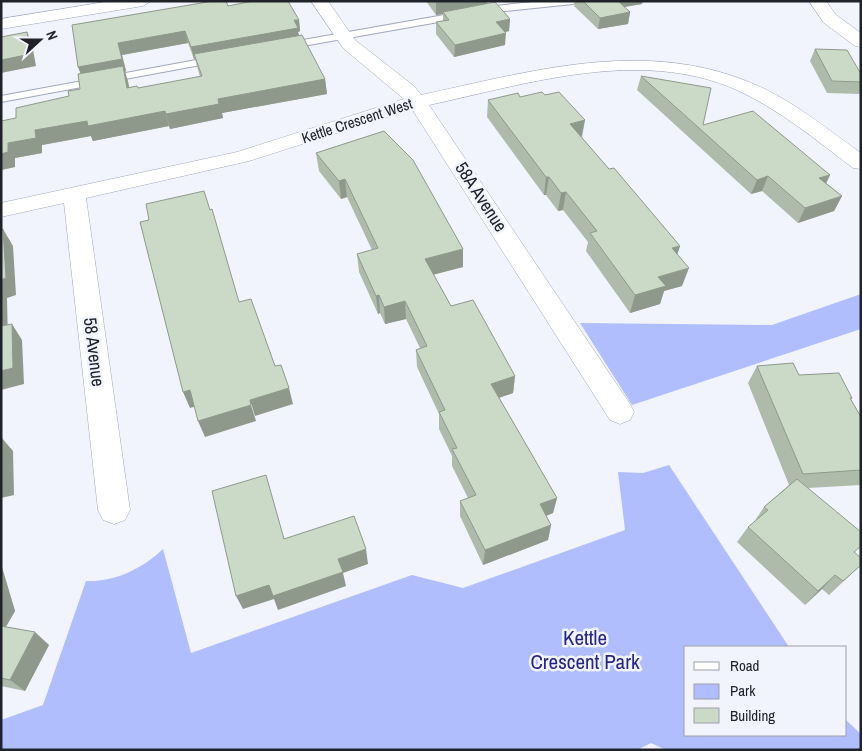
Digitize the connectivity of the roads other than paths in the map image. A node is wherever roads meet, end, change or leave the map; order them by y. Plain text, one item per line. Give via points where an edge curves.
1 (72, 1) edge
2 (143, 1) edge
3 (319, 1) edge
4 (573, 1) edge
5 (817, 1) edge
6 (1, 12) edge
7 (1, 24) edge
8 (341, 35) junction
9 (861, 42) edge
10 (275, 48) edge
11 (227, 57) edge
12 (1, 99) edge
13 (418, 101) junction
14 (861, 164) edge
15 (74, 194) junction
16 (1, 210) edge
17 (620, 412) dead end
18 (114, 510) dead end

1 - 6 street
2 - 7 street
3 - 8 street, 58A Avenue
4 - 8 lane via 495,9
5 - 9 street via 830,19
8 - 10 lane
8 - 13 street, 58A Avenue
11 - 12 lane
13 - 14 street, Kettle Crescent West via 589,66 645,64 715,76 743,86 778,104
13 - 15 street, Kettle Crescent West via 265,151
13 - 17 street, 58A Avenue
15 - 16 street, Kettle Crescent West
15 - 18 street, 58 Avenue

